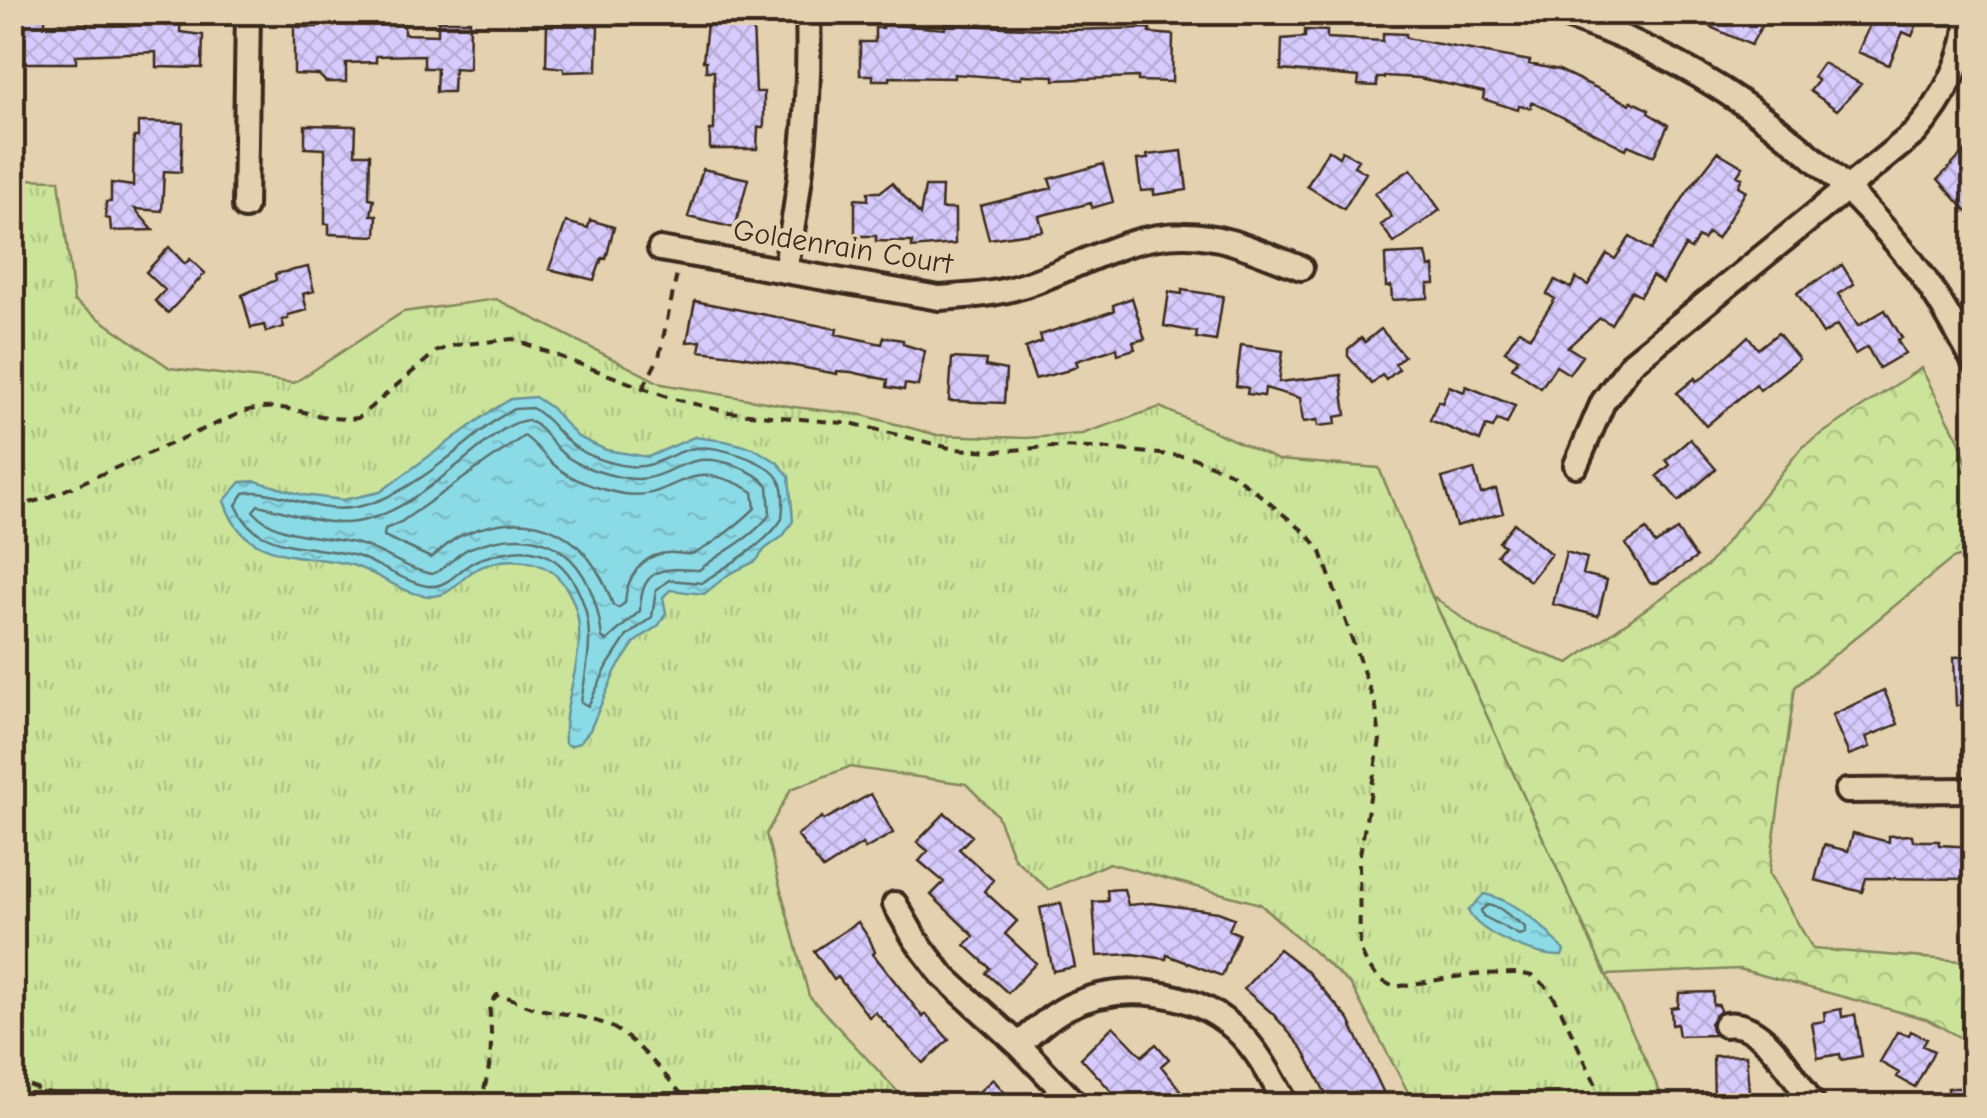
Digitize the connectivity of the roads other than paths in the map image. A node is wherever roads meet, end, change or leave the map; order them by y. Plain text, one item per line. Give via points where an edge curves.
1 (248, 12) edge
2 (808, 12) edge
3 (1968, 12) edge
4 (1569, 15) edge
5 (1847, 188) junction
6 (245, 207) dead end
7 (660, 249) dead end
8 (1301, 268) dead end
9 (785, 270) junction
10 (1974, 362) edge
11 (1576, 464) dead end
12 (1974, 790) edge
13 (1847, 792) dead end
14 (896, 904) dead end
15 (1725, 1025) dead end
16 (1019, 1045) junction
17 (1077, 1106) edge
18 (1286, 1106) edge
19 (1814, 1106) edge

1 - 6 street
2 - 9 street via 807,128
3 - 5 street via 1960,54 1934,111
4 - 5 street via 1752,108
5 - 10 street via 1906,253
5 - 11 street via 1632,362 1603,402
7 - 9 street, Goldenrain Court
8 - 9 street, Goldenrain Court via 1216,238 1183,235 1115,248 982,295 939,298
12 - 13 street
14 - 16 street via 942,975
15 - 19 street via 1736,1023 1766,1042
16 - 17 street
16 - 18 street via 1085,1000 1106,993 1165,996 1234,1028

